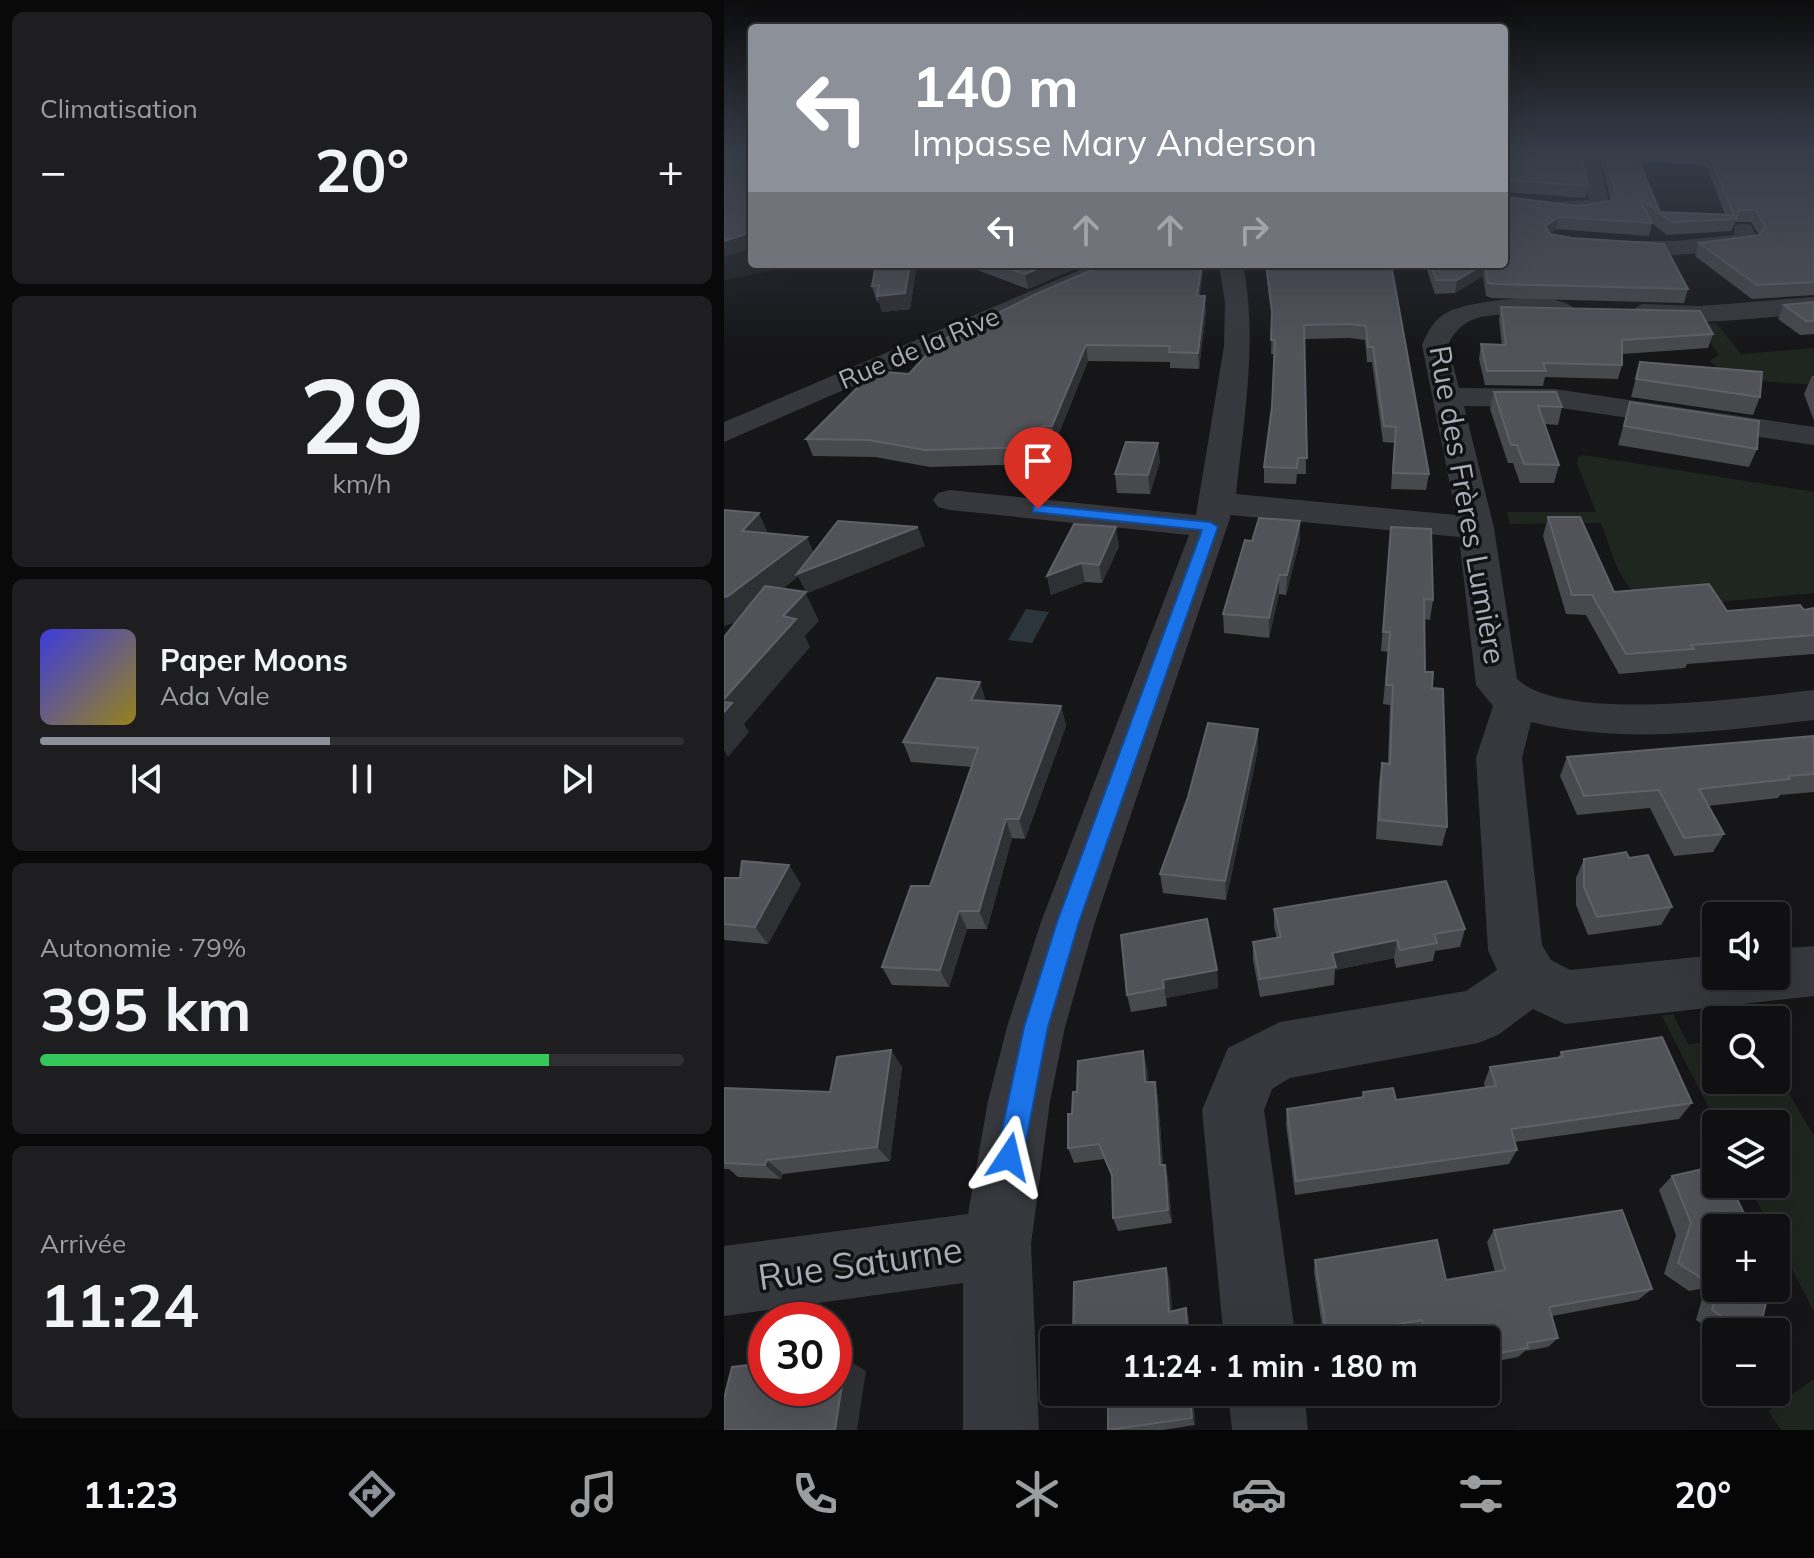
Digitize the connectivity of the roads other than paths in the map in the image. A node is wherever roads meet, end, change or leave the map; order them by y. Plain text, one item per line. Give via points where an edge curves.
1 (1743, 230) dead end
2 (1582, 245) edge
3 (1105, 268) edge
4 (1232, 268) edge
5 (1706, 290) dead end
6 (1814, 305) edge
7 (1590, 310) edge
8 (1622, 311) edge
9 (1725, 312) junction
10 (1449, 397) junction
11 (724, 433) edge
12 (1814, 436) edge
13 (950, 500) dead end
14 (1214, 515) junction
15 (1476, 528) junction
16 (1516, 703) junction
17 (1814, 705) edge
18 (1814, 971) edge
19 (1790, 974) edge
20 (1531, 978) junction
21 (1702, 983) edge
22 (997, 1244) junction
23 (724, 1281) edge
24 (1258, 1326) edge
25 (1267, 1406) edge
26 (1001, 1430) edge
27 (1270, 1430) edge

1 - 2 street via 1747,240 1683,258
3 - 11 street, Rue de la Rive
4 - 14 street via 1238,346
5 - 9 street
6 - 9 street
7 - 10 street, Rue des Frères Lumière via 1512,308 1460,316 1444,325 1435,345
8 - 9 street
10 - 12 street via 1568,399
10 - 15 street, Rue des Frères Lumière
13 - 14 street
14 - 15 street
14 - 22 street via 1068,922 1036,1027
15 - 16 street, Rue des Frères Lumière via 1497,685
16 - 17 street via 1615,722
16 - 20 street, Rue des Frères Lumière via 1499,758 1515,950
18 - 19 street
20 - 21 street via 1565,997
20 - 24 street via 1478,1016 1280,1051 1249,1069 1233,1110
22 - 23 street, Rue Saturne
22 - 26 street
25 - 27 street

